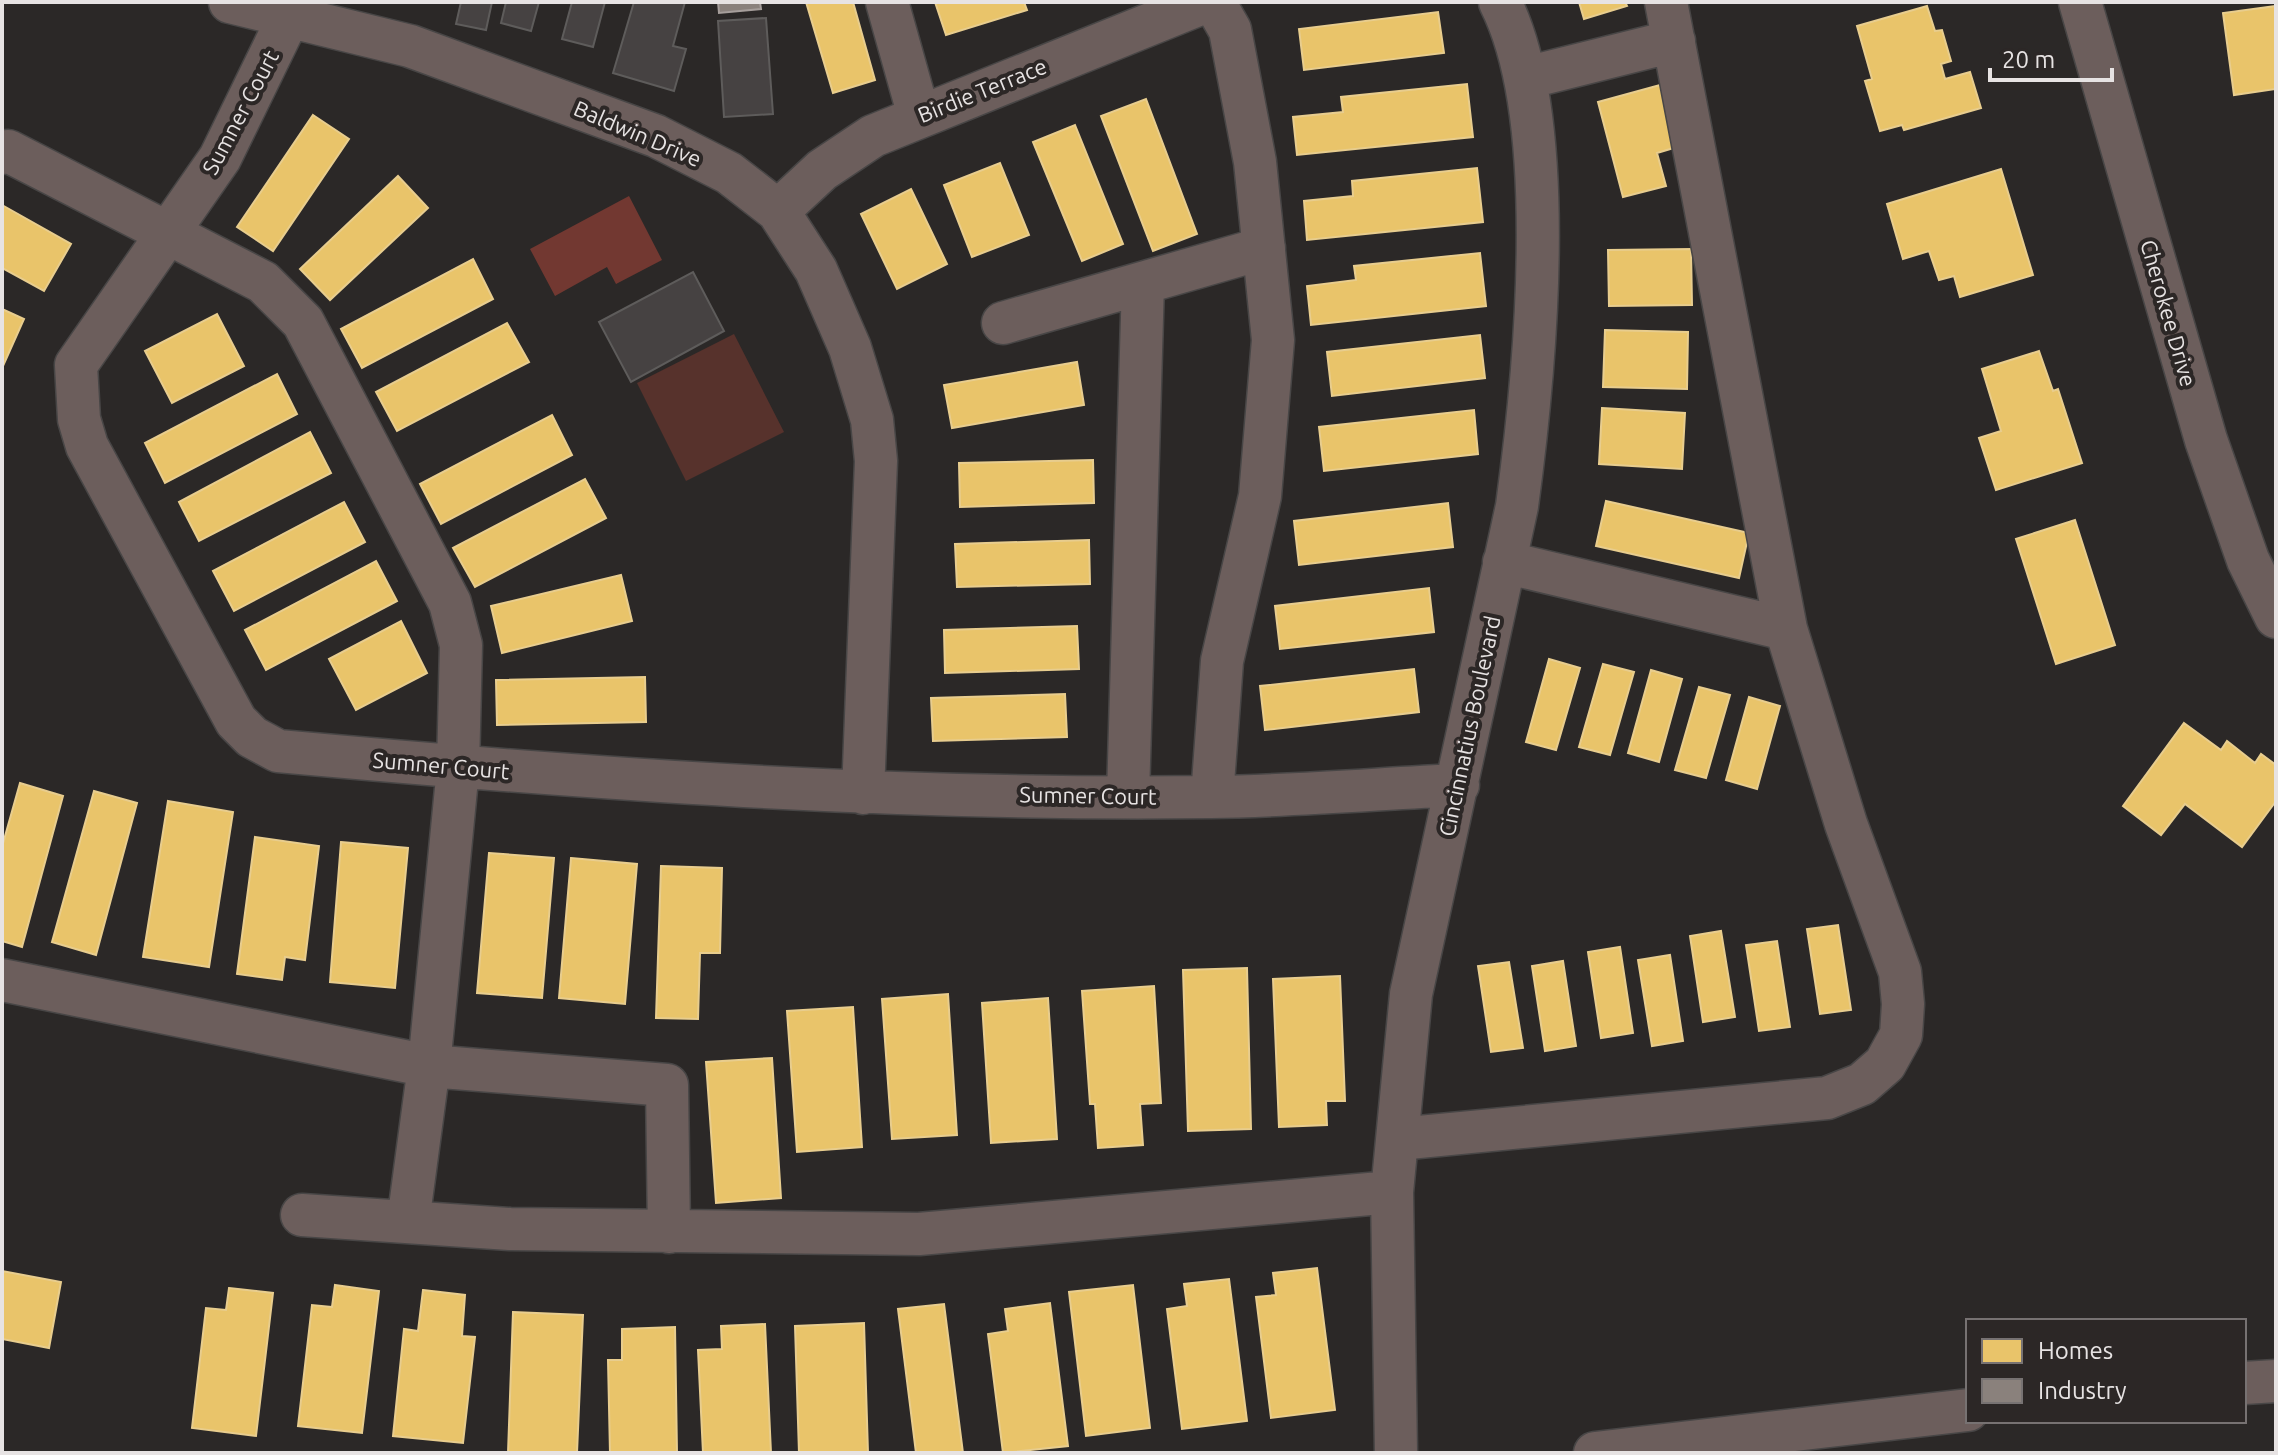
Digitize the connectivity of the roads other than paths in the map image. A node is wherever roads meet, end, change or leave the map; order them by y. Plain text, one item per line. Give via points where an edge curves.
1 (230, 2) edge
2 (887, 2) edge
3 (1205, 2) edge
4 (1214, 2) edge
5 (1500, 2) edge
6 (2080, 2) edge
7 (293, 10) edge
8 (1670, 22) edge
9 (1526, 78) junction
10 (919, 116) junction
11 (2, 153) edge
12 (778, 211) junction
13 (165, 235) junction
14 (1264, 248) junction
15 (1143, 283) junction
16 (1003, 323) dead end
17 (1504, 562) junction
18 (2276, 617) edge
19 (1786, 629) junction
20 (458, 768) junction
21 (1458, 785) junction
22 (863, 793) junction
23 (1128, 796) junction
24 (1212, 797) junction
25 (2, 980) edge
26 (429, 1066) junction
27 (1398, 1139) junction
28 (1392, 1192) junction
29 (302, 1215) dead end
30 (408, 1222) junction
31 (669, 1232) junction
32 (2276, 1381) edge
33 (2246, 1383) edge
34 (1966, 1410) edge
35 (1396, 1453) edge
36 (1595, 1453) edge

1 - 7 street, Baldwin Drive
2 - 10 street
3 - 10 street, Birdie Terrace
4 - 14 street via 1230,30 1255,162
5 - 9 street, Cincinnatius Boulevard
6 - 18 street, Cherokee Drive via 2206,440 2248,560
7 - 12 street, Baldwin Drive via 410,46 656,136 729,173
7 - 13 street, Sumner Court via 220,158
8 - 9 street
8 - 19 street
9 - 17 street, Cincinnatius Boulevard via 1535,173 1536,301 1527,434
10 - 12 street, Birdie Terrace via 873,136 822,170
11 - 13 street via 8,151
12 - 22 street, Baldwin Drive via 833,306 872,420 876,461
13 - 20 street via 263,282 303,322 450,603 461,645
13 - 20 street, Sumner Court via 76,365 79,419 87,446 236,721 278,751
14 - 15 street
14 - 24 street via 1273,340 1260,496 1222,661
15 - 16 street
15 - 23 street
17 - 19 street
17 - 21 street, Cincinnatius Boulevard
19 - 27 street via 1846,824 1900,972 1901,1035 1885,1064 1862,1084 1827,1098
20 - 22 street, Sumner Court
20 - 26 street
21 - 24 street, Sumner Court
21 - 27 street, Cincinnatius Boulevard via 1411,994
22 - 23 street, Sumner Court
23 - 24 street, Sumner Court
25 - 26 street
26 - 30 street
26 - 31 street via 667,1085
27 - 28 street, Cincinnatius Boulevard
28 - 31 street via 919,1234
28 - 35 street, Cincinnatius Boulevard
29 - 30 street
30 - 31 street
32 - 33 street
34 - 36 street

